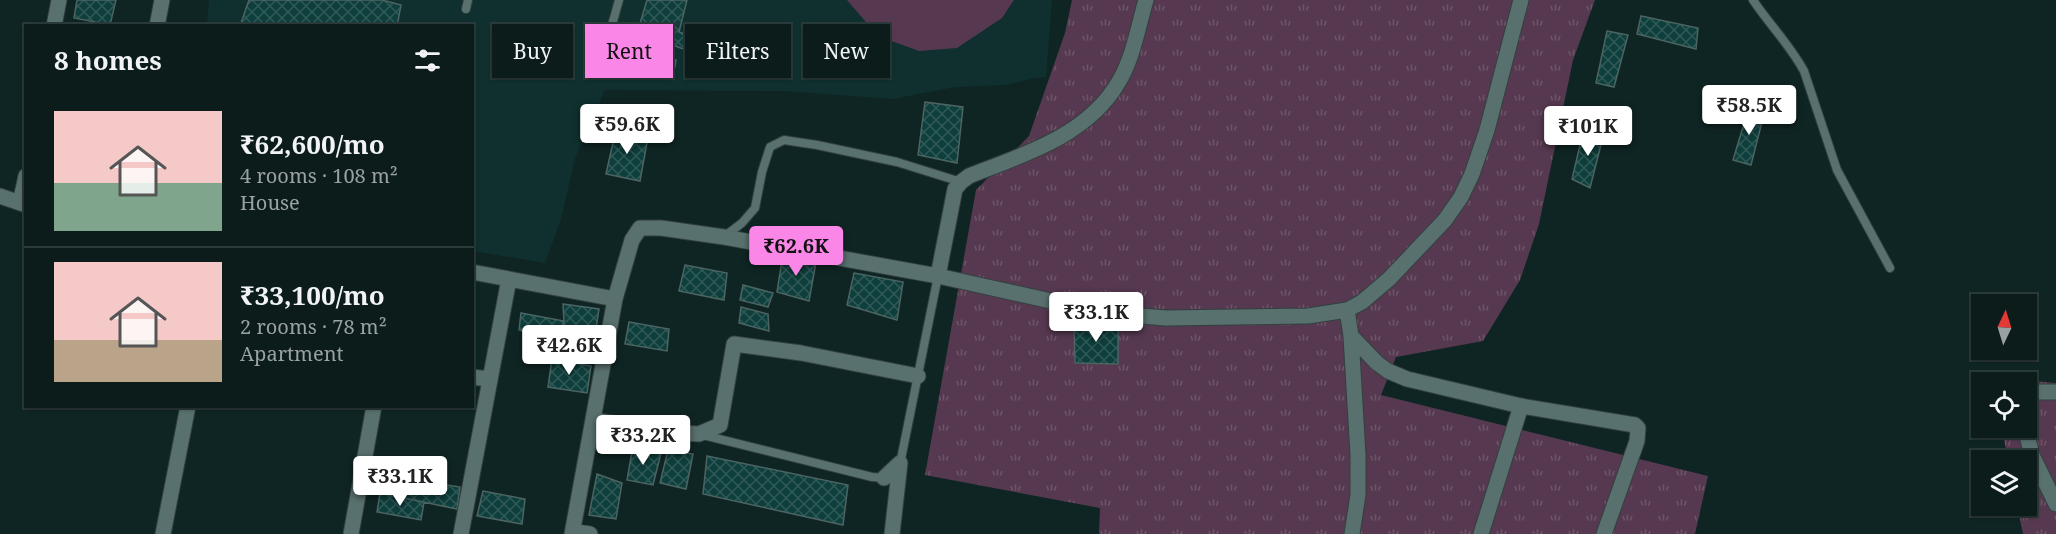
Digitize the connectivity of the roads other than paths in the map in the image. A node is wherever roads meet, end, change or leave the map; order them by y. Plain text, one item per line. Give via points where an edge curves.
1 (59, 0) edge
2 (162, 0) edge
3 (468, 0) edge
4 (618, 0) edge
5 (1146, 0) edge
6 (1521, 0) edge
7 (1753, 0) edge
8 (466, 9) dead end
9 (54, 24) edge
10 (157, 24) edge
11 (612, 24) edge
12 (960, 182) junction
13 (0, 196) edge
14 (23, 204) edge
15 (724, 237) junction
16 (1890, 268) dead end
17 (474, 272) edge
18 (938, 276) junction
19 (509, 279) junction
20 (615, 299) junction
21 (1347, 310) junction
22 (1352, 336) junction
23 (918, 376) junction
24 (474, 377) edge
25 (489, 379) junction
26 (2037, 392) edge
27 (2056, 392) edge
28 (1521, 406) junction
29 (188, 408) edge
30 (374, 408) edge
31 (593, 420) junction
32 (699, 434) junction
33 (2028, 438) edge
34 (900, 463) junction
35 (884, 478) joint
36 (2056, 504) edge
37 (573, 532) edge
38 (163, 534) edge
39 (351, 534) edge
40 (461, 534) edge
41 (590, 534) edge
42 (892, 534) edge
43 (1352, 534) edge
44 (1481, 534) edge
45 (1604, 534) edge

1 - 9 street
2 - 10 street
3 - 8 lane
4 - 11 lane
5 - 12 street via 1119,83 1102,105 1052,142
6 - 21 street via 1487,130 1461,197 1445,220 1389,279
7 - 16 lane via 1798,59 1837,170
12 - 15 lane via 860,153 784,140 770,147 755,208
12 - 18 street via 953,197
13 - 14 street
15 - 18 street
15 - 20 street via 640,228 632,240
17 - 19 street
18 - 21 street via 1105,314 1166,318 1308,316
18 - 23 lane
19 - 20 street
19 - 25 street
20 - 31 street
21 - 22 street
22 - 28 street via 1377,363 1407,379
22 - 43 street via 1358,495
23 - 32 street via 734,344 720,425
23 - 34 lane
24 - 25 street
25 - 40 street
26 - 27 street
28 - 44 street
28 - 45 street via 1626,422 1638,428 1637,441
29 - 38 street
30 - 39 street
31 - 32 street
31 - 37 street
32 - 35 lane
33 - 36 street
34 - 35 street
34 - 42 street
37 - 41 street

